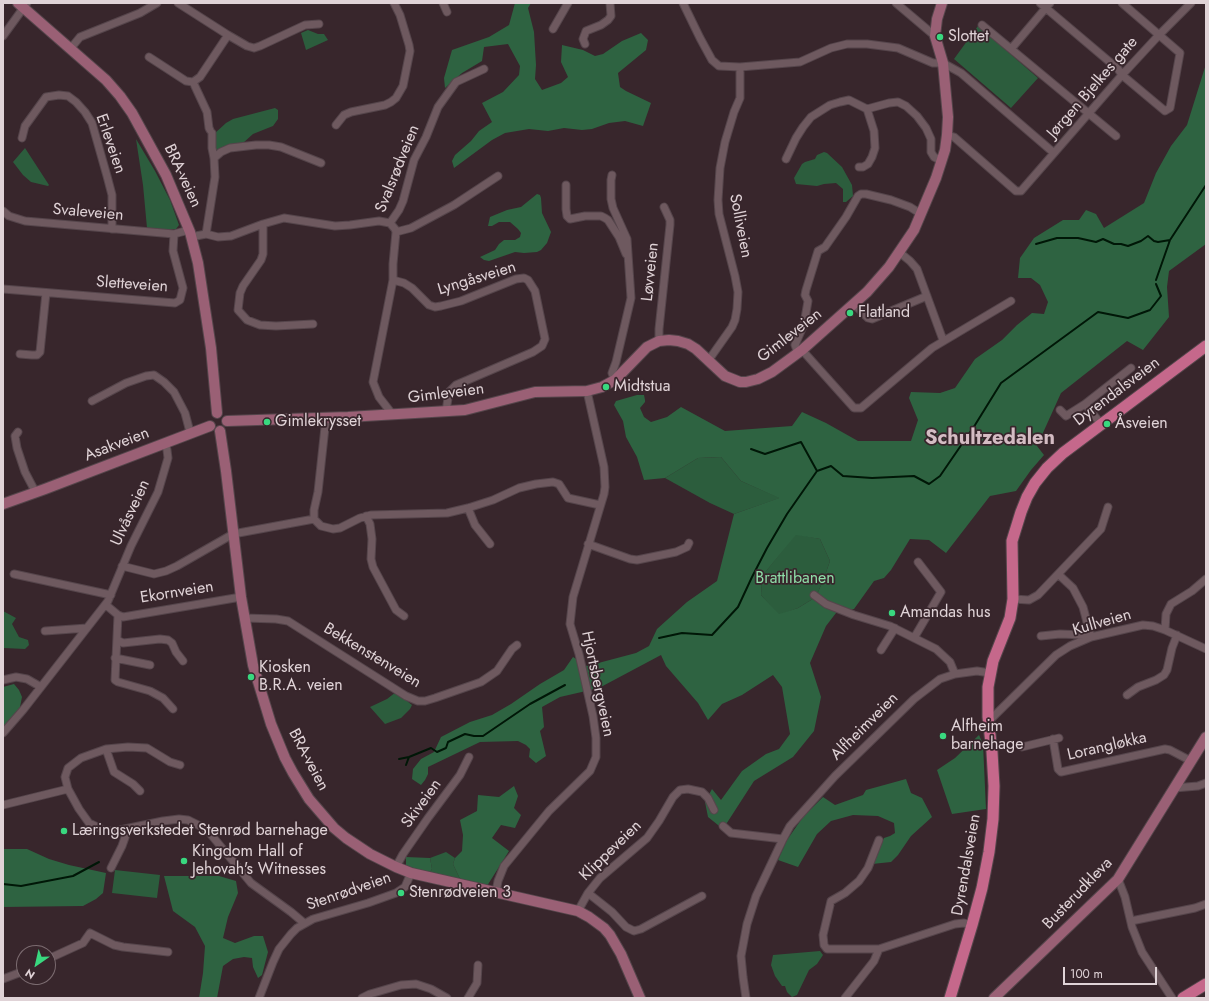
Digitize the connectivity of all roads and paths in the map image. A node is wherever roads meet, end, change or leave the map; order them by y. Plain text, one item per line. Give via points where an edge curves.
1 (157, 3) edge
2 (178, 3) edge
3 (394, 3) edge
4 (442, 3) edge
5 (568, 3) edge
6 (610, 3) edge
7 (683, 3) edge
8 (896, 3) edge
9 (942, 3) edge
10 (1122, 3) edge
11 (1191, 3) edge
12 (23, 5) edge
13 (1045, 5) edge
14 (447, 12) dead end
15 (318, 24) dead end
16 (982, 25) dead end
17 (553, 30) dead end
18 (228, 35) junction
19 (1159, 35) junction
20 (3, 36) edge
21 (935, 36) junction
22 (584, 44) dead end
23 (71, 48) junction
24 (1011, 49) junction
25 (149, 57) dead end
26 (943, 63) junction
27 (740, 67) junction
28 (484, 69) dead end
29 (1122, 75) junction
30 (193, 82) junction
31 (867, 109) junction
32 (1088, 113) junction
33 (336, 125) dead end
34 (947, 135) junction
35 (1116, 136) dead end
36 (22, 138) dead end
37 (1054, 153) junction
38 (214, 158) junction
39 (786, 159) dead end
40 (942, 161) junction
41 (321, 163) dead end
42 (858, 167) dead end
43 (498, 176) dead end
44 (612, 176) dead end
45 (566, 186) dead end
46 (664, 207) dead end
47 (3, 211) edge
48 (921, 214) junction
49 (390, 223) junction
50 (263, 224) junction
51 (112, 229) junction
52 (396, 232) junction
53 (174, 234) junction
54 (190, 234) junction
55 (206, 234) junction
56 (899, 252) junction
57 (628, 258) junction
58 (393, 280) junction
59 (3, 289) edge
60 (46, 292) junction
61 (927, 296) junction
62 (1010, 301) dead end
63 (854, 304) junction
64 (312, 324) dead end
65 (943, 340) junction
66 (659, 341) junction
67 (1206, 346) edge
68 (800, 352) junction
69 (20, 354) dead end
70 (708, 361) junction
71 (1131, 368) dead end
72 (615, 380) junction
73 (587, 392) junction
74 (92, 401) dead end
75 (1085, 404) junction
76 (1060, 410) dead end
77 (446, 411) junction
78 (217, 413) junction
79 (393, 415) junction
80 (326, 418) junction
81 (227, 421) junction
82 (1101, 424) junction
83 (210, 426) junction
84 (220, 431) junction
85 (18, 432) dead end
86 (190, 432) junction
87 (165, 443) junction
88 (36, 492) junction
89 (3, 504) edge
90 (600, 505) junction
91 (1108, 507) dead end
92 (468, 508) junction
93 (366, 516) junction
94 (314, 519) junction
95 (233, 534) junction
96 (689, 543) dead end
97 (490, 544) dead end
98 (588, 544) junction
99 (918, 562) dead end
100 (122, 566) junction
101 (14, 574) dead end
102 (1058, 574) junction
103 (1206, 579) edge
104 (111, 595) junction
105 (814, 595) dead end
106 (241, 597) junction
107 (1014, 599) junction
108 (106, 605) junction
109 (118, 616) junction
110 (404, 616) dead end
111 (245, 618) junction
112 (87, 628) junction
113 (895, 628) junction
114 (1165, 630) junction
115 (45, 631) dead end
116 (1178, 635) junction
117 (1041, 636) dead end
118 (1091, 637) junction
119 (914, 638) junction
120 (117, 640) junction
121 (517, 645) dead end
122 (1206, 649) edge
123 (881, 650) dead end
124 (115, 658) junction
125 (183, 661) dead end
126 (150, 664) dead end
127 (990, 673) junction
128 (955, 674) junction
129 (3, 680) edge
130 (41, 687) junction
131 (1127, 694) dead end
132 (173, 709) dead end
133 (988, 717) junction
134 (3, 733) edge
135 (1206, 738) edge
136 (1022, 746) dead end
137 (106, 749) junction
138 (469, 758) dead end
139 (1191, 761) junction
140 (180, 765) dead end
141 (1206, 782) edge
142 (1174, 788) junction
143 (68, 789) junction
144 (140, 791) dead end
145 (3, 806) edge
146 (714, 810) dead end
147 (723, 826) dead end
148 (128, 829) junction
149 (783, 839) junction
150 (879, 840) dead end
151 (396, 867) junction
152 (111, 868) dead end
153 (411, 873) junction
154 (1118, 879) junction
155 (496, 892) junction
156 (588, 893) junction
157 (702, 896) dead end
158 (1206, 904) edge
159 (578, 911) junction
160 (1131, 921) junction
161 (304, 923) junction
162 (972, 925) junction
163 (879, 948) junction
164 (168, 952) dead end
165 (56, 955) edge
166 (478, 965) dead end
167 (16, 974) edge
168 (3, 979) edge
169 (1206, 984) edge
170 (259, 998) edge
171 (362, 998) edge
172 (447, 998) edge
173 (468, 998) edge
174 (640, 998) edge
175 (746, 998) edge
176 (845, 998) edge
177 (950, 998) edge
178 (994, 998) edge
179 (1172, 998) edge
180 (1183, 998) edge

1 - 23 street via 140,13 80,38
2 - 18 street
3 - 33 street via 410,51 403,86 390,103 351,112 344,115
4 - 14 street
5 - 17 street
6 - 22 street via 611,16 601,25 586,30
7 - 27 street via 712,60 718,66
8 - 21 street
9 - 21 main road, Gimleveien
10 - 19 street
11 - 19 street, Jørgen Bjelkes gate
12 - 20 street
12 - 23 main road, BRA-veien
13 - 24 street
13 - 29 street
15 - 18 street via 305,25 254,48
16 - 24 street
18 - 30 street via 200,77
19 - 29 street, Jørgen Bjelkes gate
19 - 29 street via 1180,53 1170,108 1165,111
21 - 26 main road, Gimleveien
23 - 54 main road, BRA-veien via 106,80 132,113 166,175
24 - 32 street
25 - 30 street via 186,81
26 - 27 street via 933,64 898,48 847,44 800,62
26 - 34 main road, Gimleveien
26 - 37 street via 961,74
27 - 70 street, Solliveien via 740,98 725,142 718,200 738,292 737,309 732,327
28 - 49 street, Svalsrødveien via 456,82 438,107 414,160 401,206
29 - 32 street, Jørgen Bjelkes gate
30 - 38 street via 207,112
31 - 39 street via 850,100 835,103 820,111 803,127
31 - 40 street via 898,102 906,106 926,128 931,139 931,152
31 - 42 street via 874,130 875,148 868,164
32 - 35 street
32 - 37 street, Jørgen Bjelkes gate
34 - 37 street, Jørgen Bjelkes gate via 954,137 1016,190 1021,191
34 - 40 main road, Gimleveien
36 - 51 street, Erleveien via 25,126 46,97 59,94 68,96 76,102 92,123 112,195
38 - 41 street via 230,148 269,145 281,147
38 - 55 street via 215,177
40 - 48 main road, Gimleveien
43 - 52 street via 454,205 411,228
44 - 57 street via 611,199 626,239
45 - 57 street via 567,216 570,219 601,216 608,220
46 - 66 street, Løvveien via 670,225
47 - 51 street, Svaleveien via 9,216 25,221
48 - 56 main road, Gimleveien
48 - 68 street via 891,200 866,194 858,196 825,247 818,251 806,290 808,301 804,319 795,345
49 - 50 street via 380,220 334,226 284,218
49 - 52 street, Svalsrødveien
50 - 55 street via 231,236 218,237
50 - 64 street via 263,254 242,286 238,310 247,320 260,325
51 - 53 street, Svaleveien
52 - 58 street, Svalsrødveien
53 - 54 street
53 - 60 street, Sletteveien via 173,251 183,288 180,300 173,302
54 - 55 street
54 - 78 main road, BRA-veien via 204,294
56 - 61 street via 917,269
56 - 63 main road, Gimleveien via 877,281
57 - 72 street via 631,298 612,373
58 - 77 street, Lyngåsveien via 404,283 435,306 461,301 516,279 528,280 535,291 545,338 542,346 456,385 450,392
58 - 79 street, Svalsrødveien via 373,382 379,397
59 - 60 street, Sletteveien
60 - 69 street via 40,352 37,355
61 - 63 street via 872,319
61 - 65 street
62 - 65 street
63 - 68 main road, Gimleveien
65 - 68 street via 861,408 854,408
66 - 70 main road, Gimleveien via 688,344
66 - 72 main road, Gimleveien via 647,347
67 - 82 main road, Dyrendalsveien
68 - 70 main road, Gimleveien via 758,380 746,382 725,376
71 - 75 street
72 - 73 main road, Gimleveien
73 - 77 main road, Gimleveien via 536,392 474,408
73 - 90 street, Hjortsbergveien via 604,468 605,487
74 - 86 street via 126,383 154,375 174,392 185,413
75 - 76 street via 1066,416
75 - 82 street
77 - 79 main road, Gimleveien
78 - 81 main road via 224,415
78 - 83 main road via 210,419
79 - 80 main road, Gimleveien
80 - 81 main road, Gimleveien
80 - 94 street
81 - 84 main road via 226,427
82 - 107 main road, Dyrendalsveien via 1047,468 1027,497 1012,541
83 - 84 main road
83 - 86 main road, Asakveien
84 - 95 main road, BRA-veien
85 - 88 street via 15,436 17,448 25,472
86 - 87 main road, Asakveien
87 - 88 main road, Asakveien
87 - 100 street, Ulvåsveien via 168,458 160,486
88 - 89 main road, Asakveien
90 - 92 street via 568,498 561,486 553,482 519,488 498,499
90 - 98 street, Hjortsbergveien
91 - 102 street via 1101,529
92 - 93 street via 440,514
92 - 97 street via 475,525
93 - 94 street via 333,529 321,526
93 - 110 street via 370,524 373,567 396,610
94 - 95 street
95 - 100 street via 166,571 154,574
95 - 106 main road, BRA-veien
96 - 98 street via 687,547 676,552 637,560
98 - 155 street, Hjortsbergveien via 573,597 570,624 592,716 596,757 590,771 549,811 504,866
99 - 119 street via 941,592
100 - 104 street, Ulvåsveien
101 - 104 street
102 - 107 street via 1038,595 1029,600
102 - 118 street via 1073,588 1083,607
103 - 114 street via 1171,604 1166,614
104 - 108 street, Ulvåsveien
105 - 113 street via 826,604
106 - 109 street, Ekornveien
106 - 111 main road, BRA-veien
107 - 127 main road, Dyrendalsveien via 1010,618
108 - 109 street
108 - 112 street, Ulvåsveien
109 - 120 street
111 - 121 street, Bekkenstenveien via 288,621 406,696 418,701 435,698 481,682 497,671
111 - 151 main road, BRA-veien via 253,665 263,700 285,758 301,787 334,828 358,846
112 - 115 street
112 - 130 street, Ulvåsveien
113 - 119 street
113 - 123 street
114 - 116 street, Kullveien
114 - 118 street, Kullveien via 1143,625
116 - 122 street, Kullveien
116 - 131 street via 1164,675
117 - 118 street via 1084,634
118 - 133 street, Kullveien via 1056,655 993,717
119 - 128 street via 936,649 950,662
120 - 124 street
120 - 125 street via 123,643 168,640
124 - 126 street
124 - 132 street via 115,680 150,691 164,698
127 - 128 street, Alfheimveien via 984,671
127 - 133 main road, Dyrendalsveien
128 - 149 street, Alfheimveien via 940,679 914,699 817,795
129 - 130 street via 16,677 27,679
130 - 134 street, Ulvåsveien
133 - 162 main road, Dyrendalsveien via 994,786 993,819 982,888
135 - 139 main road, Busterudkleva
136 - 139 street, Lorangløkka via 1056,739 1058,769 1061,772 1160,750 1170,750
137 - 140 street via 147,748
137 - 143 street via 81,758 68,768 65,777
137 - 144 street via 114,772
138 - 151 street, Skiveien
139 - 142 main road, Busterudkleva
141 - 142 street via 1198,786
142 - 154 main road, Busterudkleva
143 - 145 street
143 - 148 street via 89,823 106,831
146 - 156 street, Klippeveien via 702,792 680,790 647,838 600,878
147 - 149 street via 731,833
148 - 152 street
148 - 161 street via 179,819 200,826 208,831 251,883
149 - 175 street, Alfheimveien via 756,896 748,924 742,956
150 - 163 street via 868,868 859,881 832,901 823,935 827,949
151 - 153 main road, BRA-veien
153 - 155 main road, BRA-veien
153 - 161 street, Stenrødveien via 404,887 396,894 313,918
154 - 160 street via 1126,897
154 - 178 main road, Busterudkleva
155 - 159 main road, BRA-veien
156 - 157 street via 626,927 634,931
156 - 159 street, Klippeveien
158 - 160 street
159 - 174 main road, BRA-veien via 610,935
160 - 179 street via 1142,952
161 - 170 street, Stenrødveien via 291,934 279,950
162 - 163 street via 955,924
162 - 177 main road, Dyrendalsveien
163 - 176 street via 874,961
164 - 165 street via 114,945 90,933 84,943
166 - 173 street via 477,983
167 - 168 street
169 - 180 main road
171 - 172 street via 409,984 431,989

